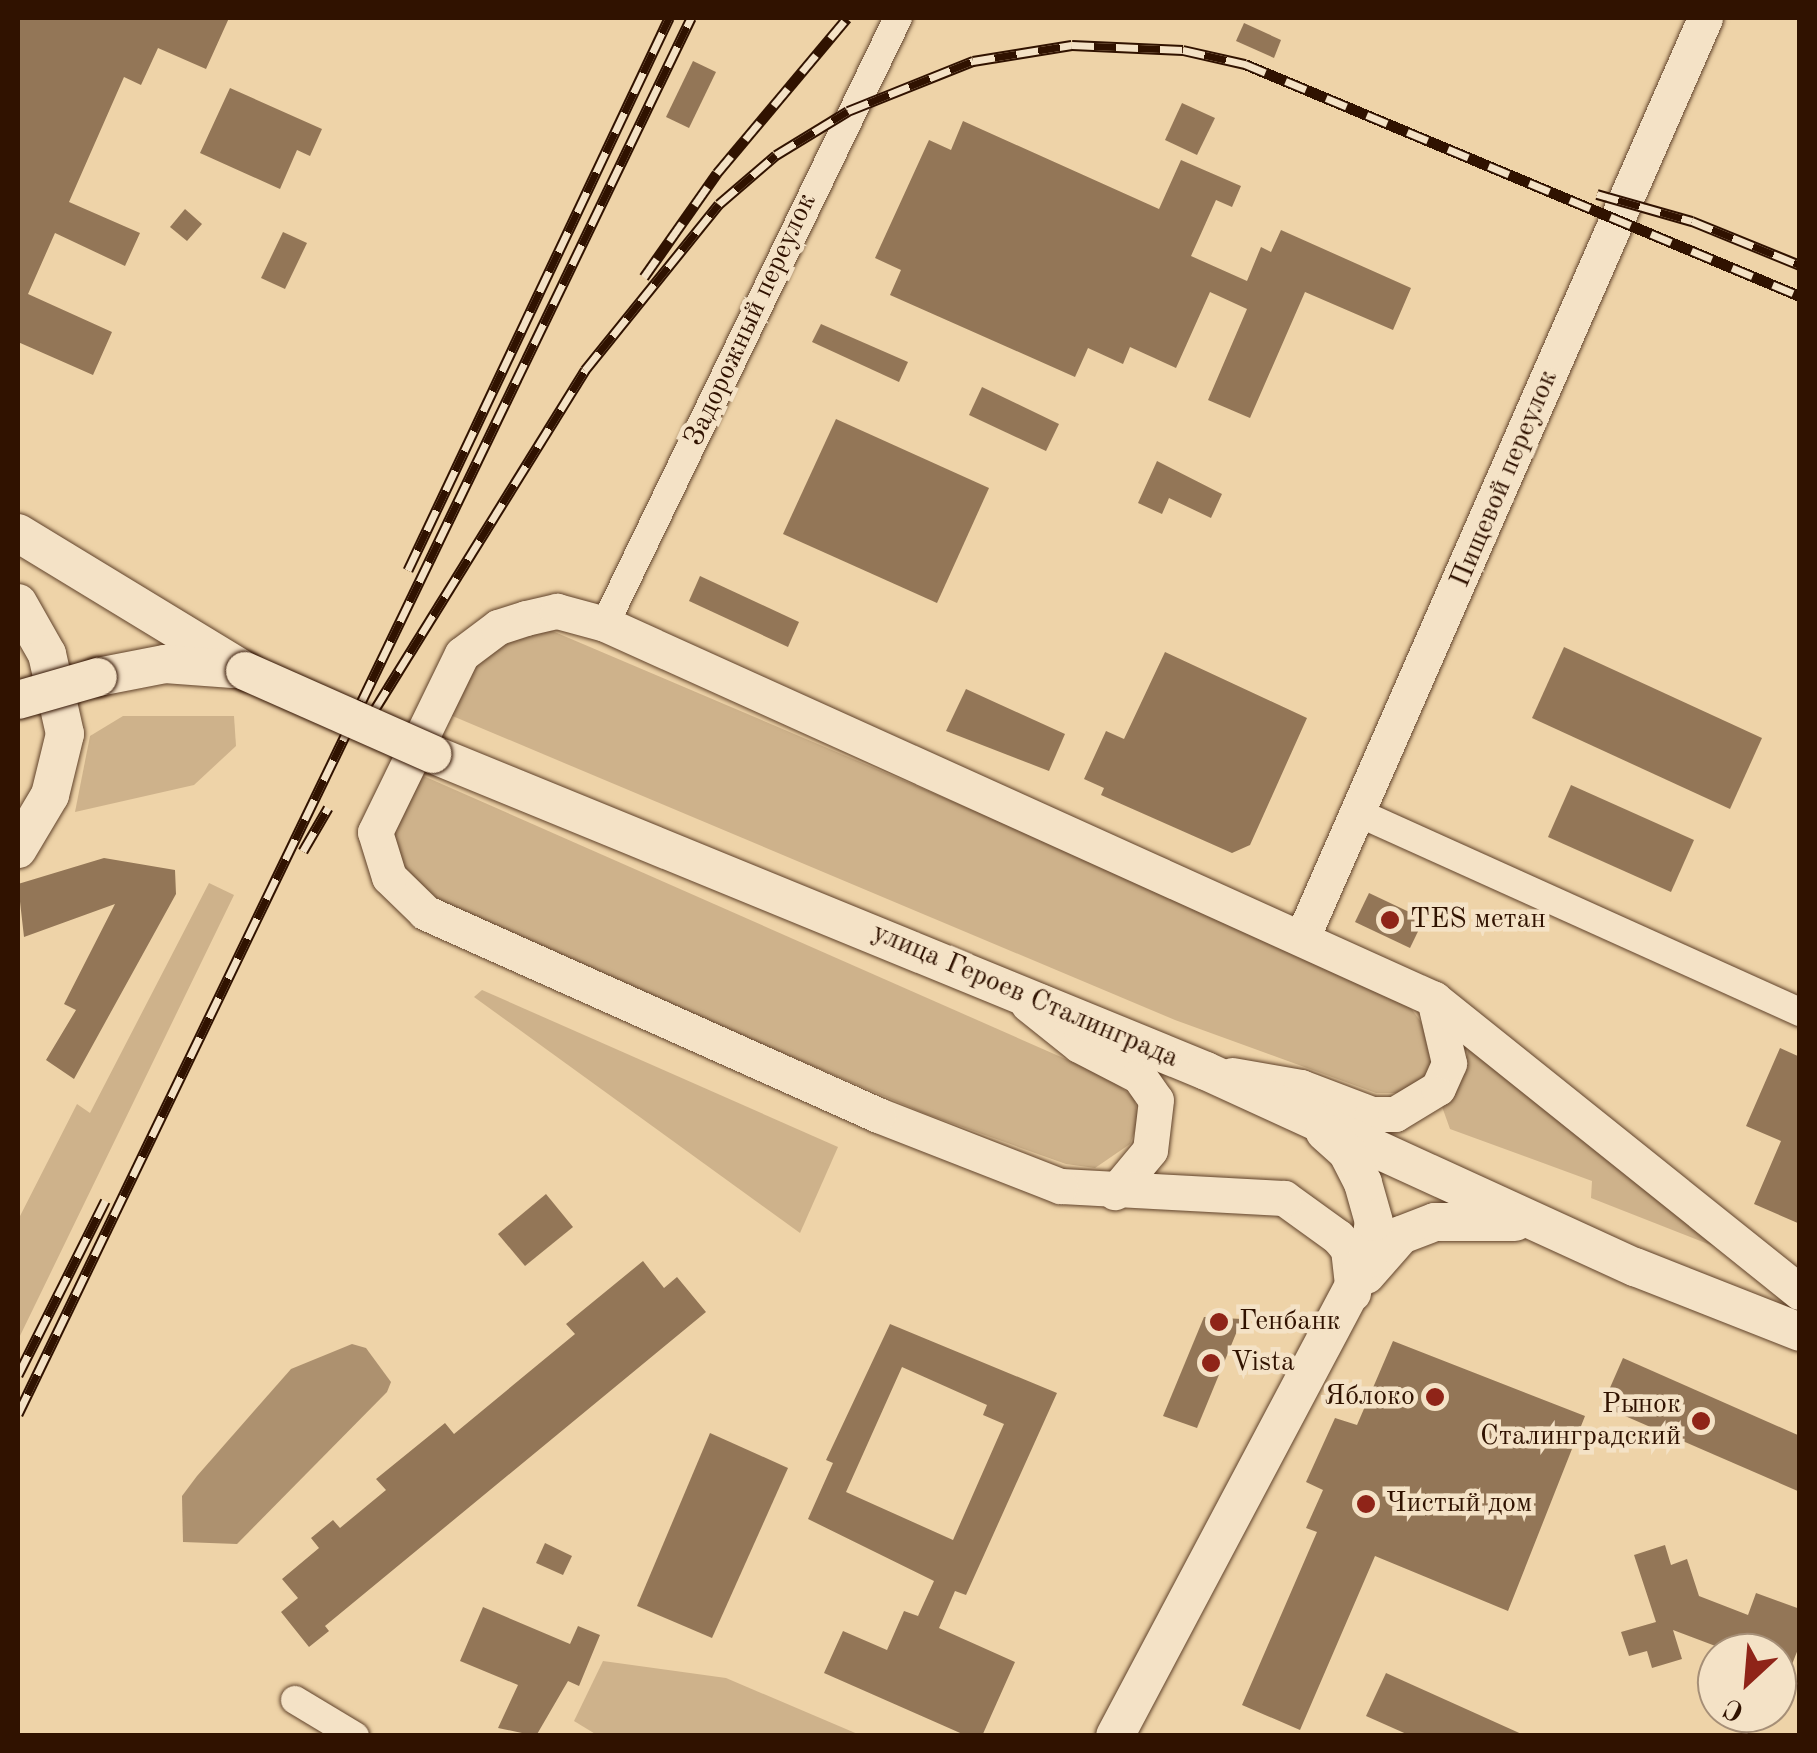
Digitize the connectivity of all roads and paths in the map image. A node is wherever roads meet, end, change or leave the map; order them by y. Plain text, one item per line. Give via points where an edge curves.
1 (898, 18) edge
2 (1705, 18) edge
3 (18, 533) edge
4 (18, 602) edge
5 (605, 624) junction
6 (245, 671) junction
7 (18, 700) edge
8 (1360, 814) junction
9 (18, 849) edge
10 (1302, 938) junction
11 (1006, 987) junction
12 (1434, 999) junction
13 (1800, 1012) edge
14 (1206, 1071) junction
15 (1312, 1120) junction
16 (1115, 1192) junction
17 (1551, 1228) junction
18 (1800, 1292) edge
19 (1353, 1293) junction
20 (1800, 1332) edge
21 (295, 1700) dead end
22 (354, 1736) edge
23 (1115, 1736) edge

1 - 5 street, Задорожный переулок
2 - 8 street, Пищевой переулок
3 - 6 main road
4 - 9 main road via 47,654 65,734 50,795
5 - 10 street
5 - 16 street via 557,611 498,627 462,654 376,832 389,877 407,898 448,924 878,1114 1060,1186
6 - 7 main road, bridge via 183,664 98,676
6 - 11 main road, улица Героев Сталинграда, bridge
8 - 10 street, Пищевой переулок
8 - 13 street
10 - 12 street
11 - 14 main road, улица Героев Сталинграда
11 - 16 street via 1079,1046 1150,1087 1156,1136 1144,1161
12 - 14 street via 1449,1063 1438,1088 1395,1114 1372,1114 1301,1086
12 - 18 street
14 - 15 main road, улица Героев Сталинграда
15 - 17 main road, улица Героев Сталинграда
15 - 19 main road via 1347,1152 1369,1203 1373,1240
16 - 19 street via 1284,1198 1348,1249
17 - 19 main road via 1466,1218 1436,1222 1401,1236
17 - 20 main road, улица Героев Сталинграда
19 - 23 main road
21 - 22 street

